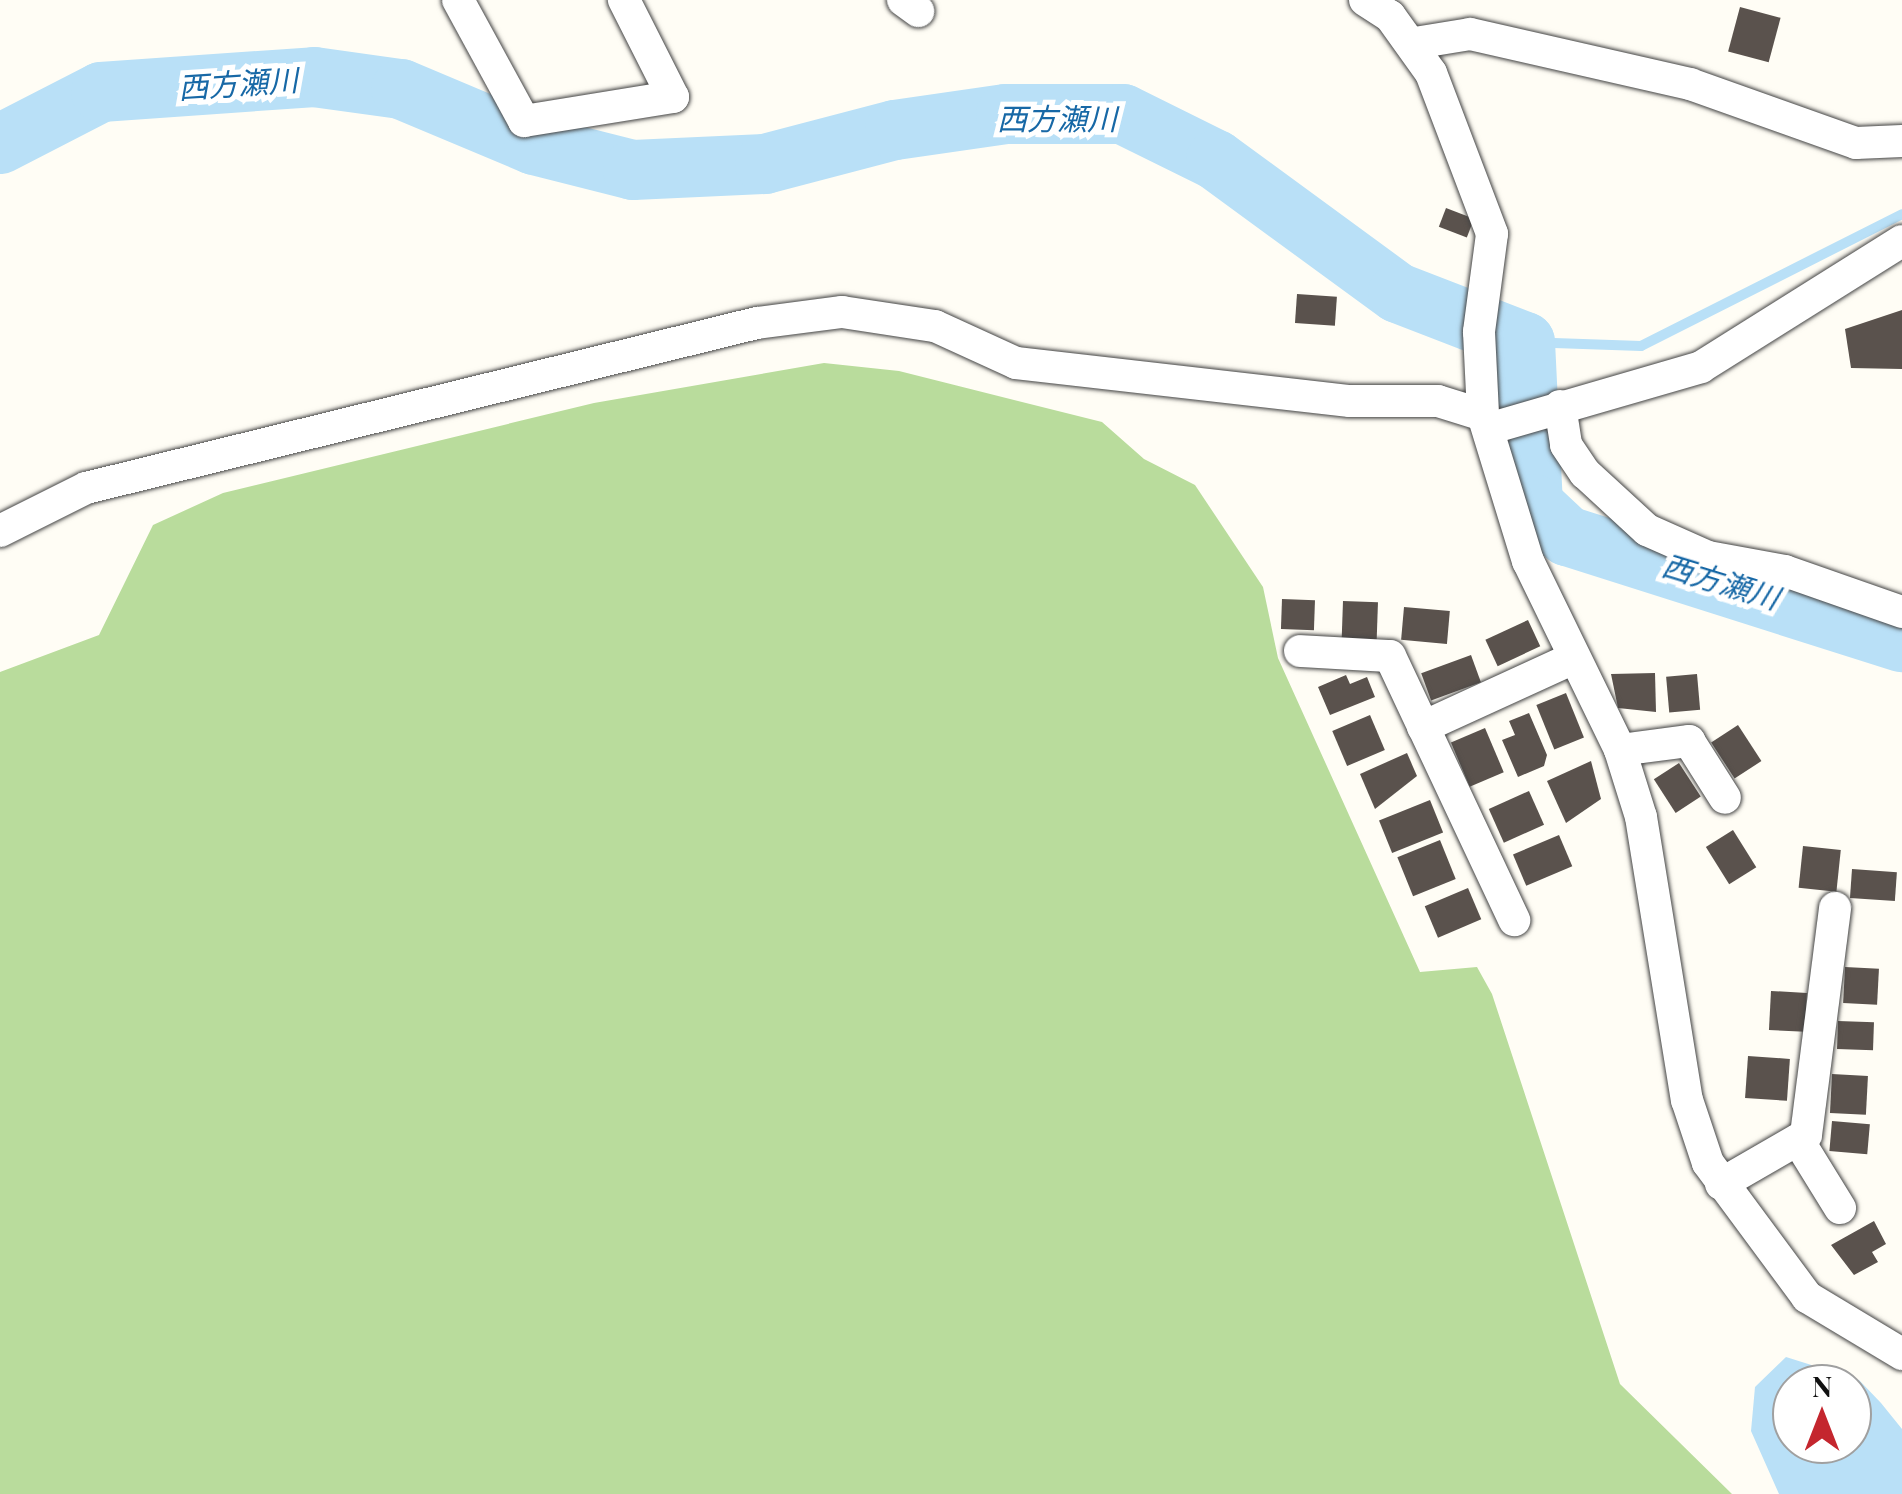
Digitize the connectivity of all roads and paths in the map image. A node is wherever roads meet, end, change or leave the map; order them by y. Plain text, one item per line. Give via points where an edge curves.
1 (458, 0) edge
2 (624, 0) edge
3 (1365, 0) edge
4 (1414, 43) junction
5 (1902, 141) edge
6 (1902, 240) edge
7 (1560, 406) junction
8 (1486, 422) junction
9 (0, 531) edge
10 (1902, 612) edge
11 (1300, 651) dead end
12 (1574, 658) junction
13 (1423, 727) junction
14 (1620, 750) junction
15 (1725, 798) dead end
16 (1835, 908) dead end
17 (1514, 920) dead end
18 (1798, 1140) junction
19 (1721, 1184) junction
20 (1840, 1208) dead end
21 (1902, 1354) edge

1 - 2 street via 524,121 673,97
3 - 4 street
4 - 5 street via 1470,34 1690,84 1856,144
4 - 8 street via 1492,234 1479,332
6 - 7 street via 1701,367
7 - 8 street
7 - 10 street via 1566,444 1585,473 1647,530 1708,558 1785,570
8 - 9 street via 1438,401 1350,401 1016,363 918,320 842,312 757,323 86,488
8 - 12 street via 1528,561
11 - 13 street via 1390,656
12 - 13 street
12 - 14 street
13 - 17 street
14 - 15 street via 1689,740
14 - 19 street via 1641,817 1687,1100
16 - 18 street via 1806,1136
18 - 19 street
18 - 20 street
19 - 21 street via 1807,1296

